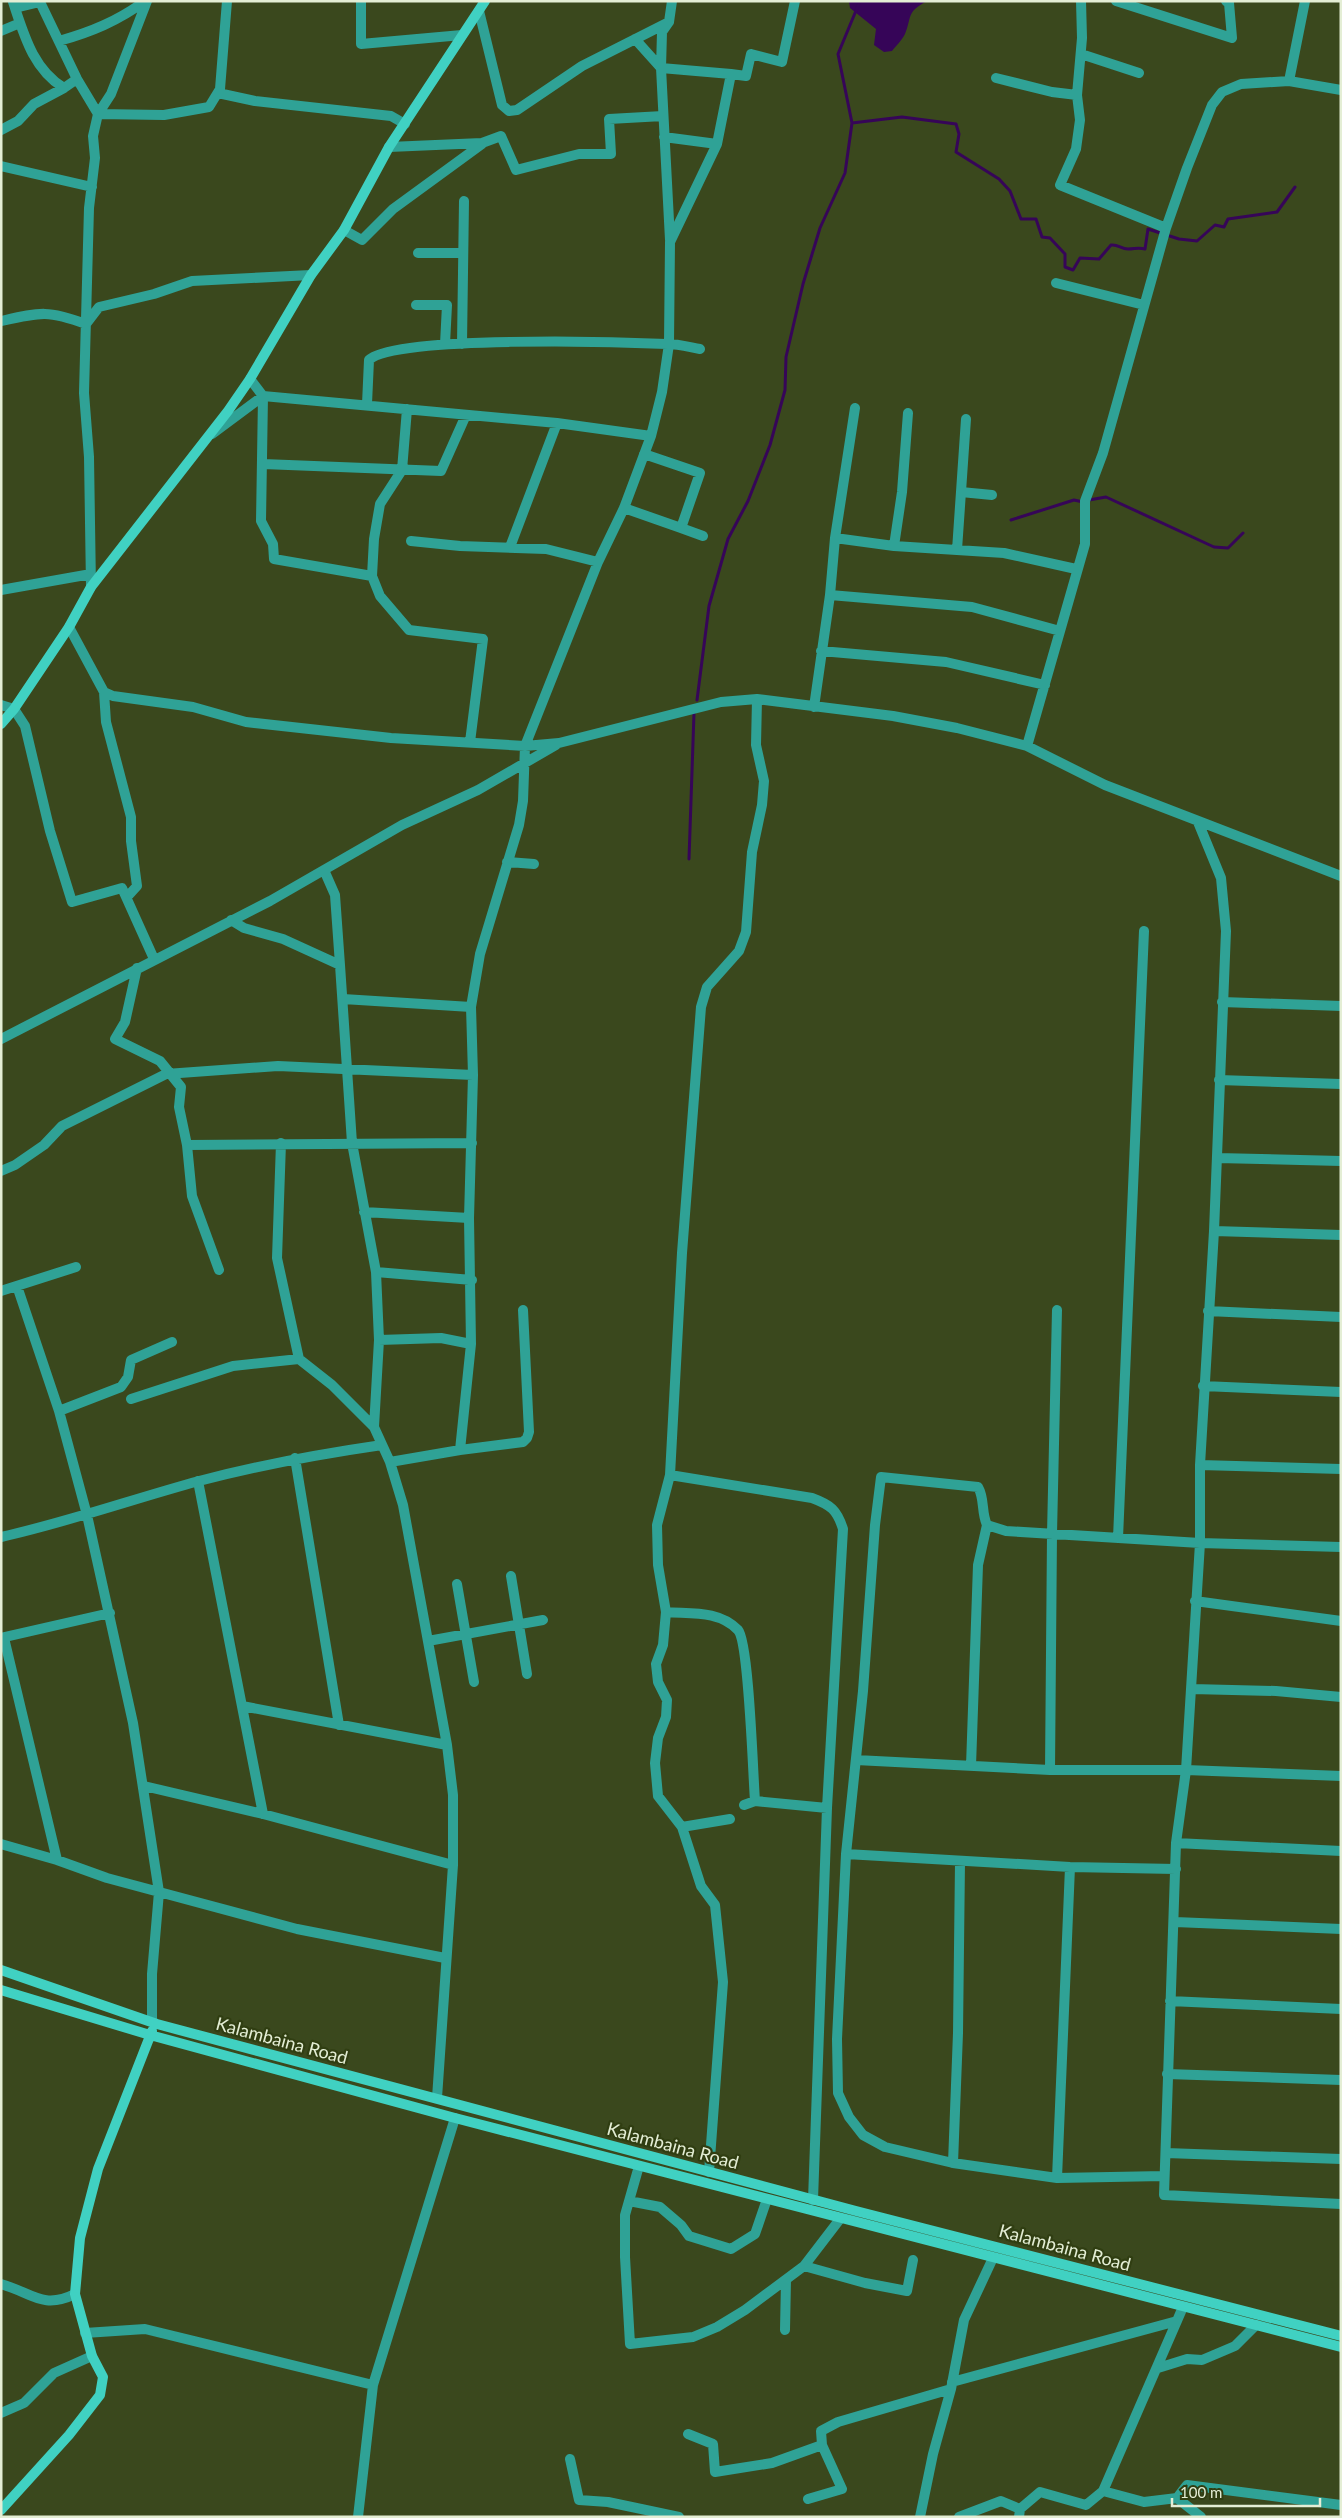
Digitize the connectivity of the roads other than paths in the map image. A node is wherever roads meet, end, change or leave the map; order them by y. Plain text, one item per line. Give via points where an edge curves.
1 (146, 1) edge
2 (227, 1) edge
3 (361, 1) edge
4 (485, 1) edge
5 (672, 1) edge
6 (795, 1) edge
7 (1081, 1) edge
8 (1116, 1) edge
9 (1226, 1) edge
10 (1305, 1) edge
11 (14, 4) edge
12 (479, 11) junction
13 (669, 22) junction
14 (20, 23) junction
15 (1, 31) edge
16 (462, 35) junction
17 (635, 39) junction
18 (59, 41) junction
19 (1081, 54) junction
20 (661, 68) junction
21 (1140, 73) dead end
22 (731, 74) junction
23 (996, 78) dead end
24 (77, 79) junction
25 (1289, 81) junction
26 (64, 88) junction
27 (1341, 90) edge
28 (218, 93) junction
29 (1077, 95) junction
30 (98, 114) junction
31 (663, 116) junction
32 (405, 124) junction
33 (1, 130) edge
34 (664, 137) junction
35 (482, 143) junction
36 (717, 144) junction
37 (389, 147) junction
38 (1, 166) edge
39 (92, 187) junction
40 (464, 201) dead end
41 (1166, 228) junction
42 (344, 230) junction
43 (670, 242) junction
44 (418, 253) dead end
45 (463, 253) junction
46 (311, 275) junction
47 (1056, 283) dead end
48 (416, 305) dead end
49 (1144, 305) junction
50 (1, 321) edge
51 (86, 324) junction
52 (445, 344) junction
53 (462, 344) junction
54 (669, 344) junction
55 (700, 349) dead end
56 (250, 379) junction
57 (263, 396) junction
58 (367, 404) junction
59 (855, 408) dead end
60 (407, 409) junction
61 (908, 413) dead end
62 (466, 415) junction
63 (966, 418) dead end
64 (557, 423) junction
65 (209, 436) junction
66 (651, 436) junction
67 (644, 454) junction
68 (263, 464) junction
69 (402, 470) junction
70 (961, 492) junction
71 (992, 495) dead end
72 (624, 508) junction
73 (681, 528) junction
74 (702, 536) dead end
75 (835, 538) junction
76 (411, 541) dead end
77 (894, 546) junction
78 (510, 547) junction
79 (957, 550) junction
80 (598, 562) junction
81 (1076, 569) junction
82 (91, 574) junction
83 (372, 576) junction
84 (91, 586) junction
85 (1, 590) edge
86 (830, 596) junction
87 (69, 627) junction
88 (1060, 631) junction
89 (821, 651) junction
90 (1045, 685) junction
91 (104, 692) junction
92 (757, 699) junction
93 (1, 705) edge
94 (814, 707) junction
95 (14, 710) junction
96 (1, 724) edge
97 (470, 742) junction
98 (559, 743) junction
99 (525, 746) junction
100 (1027, 746) junction
101 (523, 765) junction
102 (1198, 822) junction
103 (507, 862) junction
104 (534, 864) dead end
105 (324, 870) junction
106 (1341, 876) edge
107 (127, 897) junction
108 (231, 920) junction
109 (1144, 931) dead end
110 (154, 959) junction
111 (340, 965) junction
112 (137, 968) junction
113 (343, 999) junction
114 (1222, 1002) junction
115 (1341, 1006) edge
116 (471, 1007) junction
117 (1, 1039) edge
118 (348, 1070) junction
119 (170, 1074) junction
120 (473, 1075) junction
121 (1219, 1080) junction
122 (1341, 1084) edge
123 (281, 1143) junction
124 (352, 1143) junction
125 (472, 1143) junction
126 (187, 1145) junction
127 (1217, 1158) junction
128 (1341, 1161) edge
129 (1, 1171) edge
130 (364, 1212) junction
131 (469, 1218) junction
132 (1214, 1231) junction
133 (1341, 1235) edge
134 (76, 1267) dead end
135 (219, 1270) dead end
136 (376, 1272) junction
137 (472, 1280) junction
138 (17, 1286) junction
139 (1, 1291) edge
140 (522, 1310) dead end
141 (1057, 1310) dead end
142 (1208, 1311) junction
143 (1341, 1317) edge
144 (379, 1340) junction
145 (172, 1342) dead end
146 (471, 1344) junction
147 (299, 1358) junction
148 (1203, 1386) junction
149 (1341, 1392) edge
150 (131, 1399) dead end
151 (59, 1411) junction
152 (374, 1428) junction
153 (382, 1444) junction
154 (460, 1450) junction
155 (295, 1458) junction
156 (390, 1462) junction
157 (1200, 1464) junction
158 (1341, 1469) edge
159 (670, 1475) junction
160 (198, 1482) junction
161 (87, 1515) junction
162 (987, 1525) junction
163 (1052, 1534) junction
164 (1, 1536) edge
165 (1118, 1538) junction
166 (1200, 1543) junction
167 (1341, 1547) edge
168 (511, 1576) dead end
169 (457, 1584) dead end
170 (1195, 1601) junction
171 (666, 1612) junction
172 (110, 1613) junction
173 (543, 1620) dead end
174 (1341, 1622) edge
175 (518, 1625) junction
176 (466, 1634) junction
177 (3, 1638) edge
178 (428, 1641) junction
179 (526, 1674) dead end
180 (474, 1682) dead end
181 (1192, 1688) junction
182 (1341, 1697) edge
183 (242, 1706) junction
184 (339, 1725) junction
185 (447, 1745) junction
186 (856, 1760) junction
187 (971, 1766) junction
188 (1050, 1770) junction
189 (1186, 1770) junction
190 (1341, 1776) edge
191 (144, 1786) junction
192 (755, 1800) junction
193 (744, 1805) dead end
194 (827, 1808) junction
195 (263, 1814) junction
196 (730, 1819) dead end
197 (682, 1827) junction
198 (1, 1844) edge
199 (1176, 1844) junction
200 (1341, 1851) edge
201 (846, 1854) junction
202 (57, 1860) junction
203 (960, 1862) junction
204 (453, 1865) junction
205 (1070, 1867) junction
206 (1176, 1869) junction
207 (159, 1892) junction
208 (1175, 1922) junction
209 (1341, 1929) edge
210 (445, 1958) junction
211 (1, 1970) edge
212 (1, 1990) edge
213 (1170, 2001) junction
214 (1341, 2009) edge
215 (154, 2023) junction
216 (150, 2035) junction
217 (1167, 2074) junction
218 (1341, 2080) edge
219 (437, 2098) junction
220 (455, 2118) junction
221 (1166, 2153) junction
222 (1341, 2159) edge
223 (953, 2163) junction
224 (639, 2166) junction
225 (709, 2172) junction
226 (1164, 2176) junction
227 (1057, 2178) junction
228 (767, 2200) junction
229 (813, 2200) junction
230 (629, 2201) junction
231 (1341, 2204) edge
232 (840, 2220) junction
233 (993, 2258) junction
234 (913, 2260) dead end
235 (804, 2266) junction
236 (786, 2280) junction
237 (1, 2284) edge
238 (75, 2294) junction
239 (1183, 2307) junction
240 (1177, 2321) junction
241 (1256, 2325) junction
242 (786, 2330) dead end
243 (85, 2332) junction
244 (1341, 2336) edge
245 (1341, 2347) edge
246 (92, 2356) junction
247 (1158, 2368) junction
248 (373, 2385) junction
249 (951, 2386) junction
250 (1, 2413) edge
251 (688, 2434) dead end
252 (822, 2445) junction
253 (570, 2459) dead end
254 (1103, 2491) junction
255 (1177, 2498) junction
256 (808, 2499) dead end
257 (1341, 2505) edge
258 (1, 2510) edge
259 (1020, 2513) edge
260 (675, 2516) edge
261 (358, 2517) edge
262 (920, 2517) edge
263 (959, 2517) edge
264 (1201, 2517) edge

1 - 18 street via 96,30
1 - 30 street via 111,94
2 - 28 street
3 - 16 street via 360,44
4 - 12 main road
5 - 13 street
6 - 22 street via 782,62 751,54 746,76
7 - 19 street
8 - 9 street via 1232,38 1229,3
10 - 25 street
11 - 14 street
11 - 18 street via 40,2
12 - 16 main road
12 - 17 street via 502,106 509,111 517,110 582,66
13 - 17 street
13 - 20 street via 662,32
14 - 15 street
14 - 26 street via 35,61 46,75
16 - 32 main road
17 - 20 street
18 - 24 street
19 - 21 street
19 - 29 street
20 - 22 street
20 - 31 street
22 - 36 street
23 - 29 street
24 - 26 street
24 - 30 street
25 - 27 street
25 - 41 street via 1241,84 1222,92 1212,105
26 - 33 street via 34,104 18,121
28 - 30 street via 209,107 173,114
28 - 32 street via 255,101 391,116
29 - 41 street via 1080,120 1076,149 1060,186
30 - 39 street via 93,136
31 - 34 street
31 - 35 street via 609,119 610,154 580,154 516,170 501,136
32 - 37 main road
34 - 36 street
34 - 43 street
35 - 37 street
35 - 42 street via 393,209 362,240
36 - 43 street
37 - 42 main road
38 - 39 street
39 - 51 street
40 - 45 street
41 - 49 street
42 - 46 main road
43 - 54 street
44 - 45 street
45 - 53 street
46 - 51 street via 192,281 98,307
46 - 56 main road
47 - 49 street
48 - 52 street via 447,305
49 - 81 street via 1103,453 1085,502 1085,544
50 - 51 street via 35,313 57,313
51 - 82 street via 84,393 90,457
52 - 53 street
52 - 58 street via 402,347 372,357 368,363
53 - 54 street
54 - 55 street
54 - 66 street
56 - 57 street
56 - 65 main road
57 - 58 street
57 - 65 street
57 - 68 street
58 - 60 street
59 - 75 street
60 - 62 street
60 - 69 street
61 - 77 street
62 - 64 street
62 - 69 street via 441,471
63 - 70 street
64 - 66 street
64 - 78 street
65 - 84 main road
66 - 67 street
67 - 72 street
67 - 73 street via 700,473
68 - 69 street
68 - 83 street via 261,521 273,544 274,559
69 - 83 street via 380,504
70 - 71 street
70 - 79 street
72 - 73 street
72 - 80 street
73 - 74 street
75 - 77 street
75 - 86 street
76 - 78 street
77 - 79 street
78 - 80 street via 546,549
79 - 81 street via 1004,552
80 - 99 street
81 - 88 street
82 - 84 street
82 - 85 street
83 - 97 street via 380,596 409,630 483,639
84 - 87 main road
86 - 88 street via 972,607
86 - 89 street
87 - 91 street
87 - 95 main road
88 - 90 street
89 - 90 street via 946,662
89 - 94 street
90 - 100 street
91 - 97 street via 193,707 246,722 391,738
91 - 107 street via 106,722 131,817 138,886
92 - 94 street
92 - 98 street via 721,702
92 - 159 street via 756,745 764,781 752,852 746,932 739,951 707,987 701,1007 682,1253
93 - 95 street
94 - 100 street via 939,724
95 - 96 main road
95 - 107 street via 25,726 50,831 72,902 122,888
97 - 99 street
98 - 99 street
98 - 101 street
99 - 101 street
100 - 102 street via 1105,785
101 - 103 street via 522,809
101 - 105 street via 402,825
102 - 106 street
102 - 114 street via 1221,878 1226,931
103 - 104 street
103 - 116 street via 480,954
105 - 108 street
105 - 111 street via 336,895
107 - 110 street
108 - 110 street
108 - 111 street
109 - 165 street
110 - 112 street
111 - 113 street
112 - 117 street
112 - 119 street via 126,1022 115,1039 160,1061
113 - 116 street
113 - 118 street
114 - 115 street
114 - 121 street
116 - 120 street
118 - 119 street via 278,1066
118 - 120 street
118 - 124 street
119 - 126 street via 182,1087 179,1107
119 - 129 street via 62,1126 44,1145
120 - 125 street
121 - 122 street
121 - 127 street
123 - 124 street
123 - 126 street
123 - 147 street via 277,1258
124 - 125 street
124 - 130 street via 360,1174
125 - 131 street
126 - 135 street via 192,1196
127 - 128 street
127 - 132 street
130 - 131 street
130 - 136 street
131 - 137 street
132 - 133 street
132 - 142 street
134 - 138 street
136 - 137 street
136 - 144 street
137 - 146 street
138 - 139 street
138 - 151 street
140 - 154 street via 527,1438 523,1442
141 - 163 street
142 - 143 street
142 - 148 street
144 - 146 street via 441,1338
144 - 152 street
145 - 151 street via 131,1360 128,1377 121,1387
146 - 154 street
147 - 150 street via 233,1366
147 - 152 street via 332,1385
148 - 149 street
148 - 157 street
151 - 161 street
152 - 153 street
153 - 155 street
153 - 156 street
154 - 156 street
155 - 160 street
155 - 184 street
156 - 178 street via 403,1505
157 - 158 street
157 - 166 street
159 - 171 street via 657,1525 658,1565
159 - 194 street via 812,1498 838,1513 843,1529
160 - 161 street
160 - 183 street
161 - 164 street
161 - 172 street
162 - 163 street via 1006,1531
162 - 186 street via 978,1486 882,1477 875,1525
162 - 187 street via 978,1565
163 - 165 street
163 - 188 street
165 - 166 street
166 - 167 street
166 - 170 street
168 - 175 street
169 - 176 street
170 - 174 street
170 - 181 street
171 - 192 street via 716,1615 738,1630 742,1638
171 - 197 street via 663,1645 656,1664 658,1682 667,1700 666,1717 658,1738 655,1772 658,1796
172 - 177 street
172 - 191 street
173 - 175 street
175 - 176 street
175 - 179 street
176 - 178 street
176 - 180 street
177 - 202 street
178 - 185 street
181 - 182 street
181 - 189 street
183 - 184 street
183 - 195 street
184 - 185 street
185 - 204 street via 454,1794
186 - 187 street
186 - 201 street
187 - 188 street
188 - 189 street
189 - 190 street
189 - 199 street
191 - 195 street
191 - 207 street
192 - 193 street
192 - 194 street
194 - 229 street
195 - 204 street
196 - 197 street
197 - 225 street via 702,1886 714,1906 723,1982
198 - 202 street
199 - 200 street
199 - 206 street
201 - 203 street
201 - 223 street via 837,2039 838,2093 849,2117 864,2135 885,2148
202 - 207 street
203 - 205 street
203 - 223 street
204 - 210 street
205 - 206 street
205 - 227 street
206 - 208 street
207 - 210 street via 297,1929
207 - 215 street via 152,1974
208 - 209 street
208 - 213 street
210 - 219 street
211 - 215 main road, Kalambaina Road
212 - 216 main road, Kalambaina Road
213 - 214 street
213 - 217 street
215 - 216 main road
215 - 219 main road, Kalambaina Road
216 - 220 main road, Kalambaina Road
216 - 238 main road via 98,2169 80,2238
217 - 218 street
217 - 221 street
219 - 225 main road, Kalambaina Road
220 - 224 main road, Kalambaina Road
220 - 248 street
221 - 222 street
221 - 226 street
223 - 227 street
224 - 228 main road, Kalambaina Road
224 - 230 street
225 - 229 main road, Kalambaina Road
226 - 227 street
226 - 231 street via 1164,2195
228 - 230 street via 755,2234 731,2249 689,2236 660,2207
228 - 232 main road, Kalambaina Road
229 - 244 main road, Kalambaina Road
230 - 236 street via 625,2215 625,2257 630,2344 693,2337 745,2310
232 - 233 main road, Kalambaina Road
232 - 235 street
233 - 239 main road, Kalambaina Road
233 - 249 street via 964,2320
234 - 235 street via 907,2290 865,2283
235 - 236 street
236 - 242 street
237 - 238 street via 42,2301
238 - 243 main road
239 - 240 street
239 - 241 main road, Kalambaina Road
240 - 247 street
240 - 249 street
241 - 245 main road, Kalambaina Road
241 - 247 street via 1235,2346 1202,2360 1187,2359
243 - 246 main road
243 - 248 street via 145,2329
246 - 250 street via 54,2373 24,2403
246 - 258 main road via 103,2377 100,2395 69,2435
247 - 254 street
248 - 261 street
249 - 252 street via 838,2422 821,2431
249 - 262 street
251 - 252 street via 713,2444 714,2472 772,2463
252 - 256 street via 842,2489
253 - 260 street via 580,2500 608,2502
254 - 255 street via 1144,2502
254 - 259 street via 1086,2505 1040,2492
255 - 257 street via 1187,2485
255 - 264 street
259 - 263 street via 1001,2501

